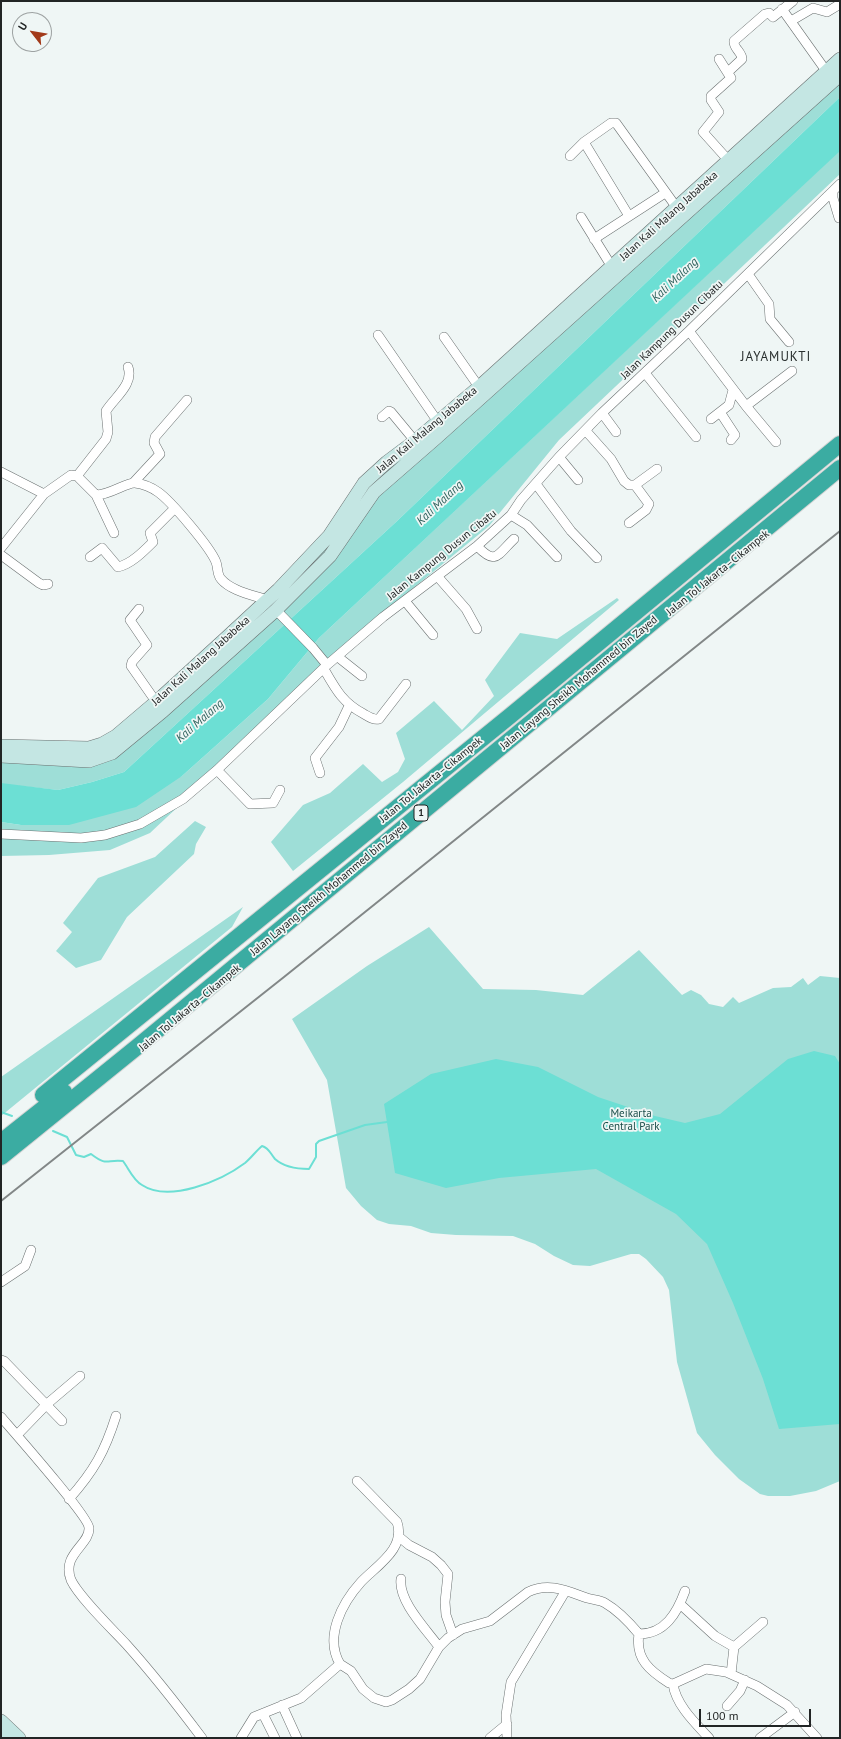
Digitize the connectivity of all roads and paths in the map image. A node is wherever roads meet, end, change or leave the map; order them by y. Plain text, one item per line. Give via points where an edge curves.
1 (793, 1) edge
2 (840, 4) edge
3 (782, 9) junction
4 (791, 22) junction
5 (719, 59) dead end
6 (840, 59) edge
7 (728, 72) junction
8 (834, 76) edge
9 (584, 142) junction
10 (570, 156) dead end
11 (729, 162) junction
12 (840, 184) edge
13 (833, 191) junction
14 (665, 193) junction
15 (677, 208) junction
16 (629, 216) junction
17 (581, 217) dead end
18 (839, 218) edge
19 (594, 239) junction
20 (612, 268) junction
21 (748, 274) junction
22 (689, 332) junction
23 (378, 336) dead end
24 (444, 337) dead end
25 (788, 342) dead end
26 (128, 367) dead end
27 (792, 371) dead end
28 (645, 373) junction
29 (479, 387) junction
30 (733, 390) junction
31 (187, 400) dead end
32 (746, 406) junction
33 (720, 412) junction
34 (602, 413) junction
35 (382, 417) dead end
36 (711, 419) dead end
37 (438, 422) junction
38 (586, 430) junction
39 (616, 432) dead end
40 (696, 437) dead end
41 (731, 440) dead end
42 (416, 441) junction
43 (776, 442) dead end
44 (840, 444) edge
45 (840, 455) edge
46 (559, 457) junction
47 (387, 462) junction
48 (840, 468) edge
49 (657, 469) dead end
50 (1, 472) edge
51 (396, 472) junction
52 (840, 473) edge
53 (77, 476) junction
54 (578, 480) dead end
55 (134, 482) junction
56 (536, 484) junction
57 (635, 485) junction
58 (44, 494) junction
59 (96, 495) junction
60 (174, 509) junction
61 (511, 515) junction
62 (629, 523) dead end
63 (114, 533) dead end
64 (514, 539) dead end
65 (477, 546) junction
66 (1, 548) edge
67 (1, 556) edge
68 (90, 557) dead end
69 (557, 557) dead end
70 (597, 558) dead end
71 (438, 577) junction
72 (48, 584) dead end
73 (405, 601) junction
74 (272, 605) junction
75 (139, 609) dead end
76 (477, 629) dead end
77 (433, 635) dead end
78 (338, 657) junction
79 (326, 667) junction
80 (362, 676) dead end
81 (406, 684) dead end
82 (349, 706) junction
83 (160, 707) junction
84 (1, 746) edge
85 (1, 756) edge
86 (217, 770) junction
87 (320, 773) dead end
88 (280, 790) dead end
89 (1, 834) edge
90 (11, 1121) edge
91 (1, 1142) edge
92 (1, 1158) edge
93 (31, 1250) dead end
94 (1, 1282) edge
95 (1, 1360) edge
96 (80, 1376) dead end
97 (47, 1404) junction
98 (116, 1416) dead end
99 (1, 1417) edge
100 (62, 1421) dead end
101 (17, 1435) junction
102 (357, 1481) dead end
103 (70, 1499) junction
104 (398, 1536) junction
105 (401, 1579) dead end
106 (685, 1591) dead end
107 (565, 1592) dead end
108 (680, 1604) junction
109 (763, 1622) dead end
110 (639, 1634) junction
111 (453, 1635) junction
112 (439, 1647) junction
113 (734, 1647) junction
114 (340, 1664) junction
115 (731, 1674) junction
116 (745, 1680) junction
117 (673, 1684) junction
118 (282, 1705) junction
119 (726, 1706) dead end
120 (794, 1712) junction
121 (263, 1714) junction
122 (1, 1721) edge
123 (507, 1724) junction
124 (1, 1735) edge
125 (4, 1738) edge
126 (19, 1738) edge
127 (202, 1738) edge
128 (241, 1738) edge
129 (275, 1738) edge
130 (297, 1738) edge
131 (490, 1738) edge
132 (508, 1738) edge
133 (709, 1738) edge
134 (760, 1738) edge
135 (817, 1738) edge

1 - 3 street
2 - 4 street via 827,12 813,8
3 - 4 street
3 - 7 street via 773,17 769,13 766,14 734,41 734,46 742,55 742,59
4 - 8 street
5 - 7 street
6 - 8 main road, Jalan Kali Malang Jababeka
7 - 11 street via 730,79 711,97 719,112 703,132
8 - 11 main road, Jalan Kali Malang Jababeka
8 - 51 main road, Jalan Kali Malang Jababeka
9 - 10 street
9 - 14 street via 612,123 616,123
9 - 16 street
11 - 15 main road, Jalan Kali Malang Jababeka
12 - 13 street, Jalan Kampung Dusun Cibatu
13 - 18 street
13 - 21 street, Jalan Kampung Dusun Cibatu
14 - 15 street
14 - 16 street
15 - 20 main road, Jalan Kali Malang Jababeka
16 - 19 street
17 - 19 street
19 - 20 street
20 - 29 main road, Jalan Kali Malang Jababeka
21 - 22 street, Jalan Kampung Dusun Cibatu
21 - 25 street via 769,304 770,319
22 - 28 street, Jalan Kampung Dusun Cibatu
22 - 30 street
23 - 37 street
24 - 29 street
26 - 53 street via 128,382 106,411 106,439
27 - 32 street
28 - 34 street, Jalan Kampung Dusun Cibatu
28 - 40 street
29 - 37 main road, Jalan Kali Malang Jababeka
30 - 32 street
30 - 33 street via 729,405
31 - 55 street via 155,437 154,442 160,454
32 - 43 street
33 - 36 street
33 - 41 street via 735,434
34 - 38 street, Jalan Kampung Dusun Cibatu
34 - 39 street
35 - 42 street via 391,412
37 - 42 main road, Jalan Kali Malang Jababeka
38 - 46 street, Jalan Kampung Dusun Cibatu
38 - 57 street via 611,459 624,481 629,485
42 - 47 main road, Jalan Kali Malang Jababeka
44 - 90 highway, Jalan Tol Jakarta–Cikampek / 1 via 264,917
45 - 91 highway, Jalan Layang Sheikh Mohammed bin Zayed / 1 via 129,1041
46 - 54 street
46 - 56 street, Jalan Kampung Dusun Cibatu
47 - 51 main road
47 - 74 main road, Jalan Kali Malang Jababeka via 364,483 329,536
48 - 92 highway, Jalan Layang Sheikh Mohammed bin Zayed / 1
49 - 57 street
50 - 58 street
51 - 74 main road, Jalan Kali Malang Jababeka via 374,492 330,556
52 - 92 highway, Jalan Tol Jakarta–Cikampek / 1 via 534,722 122,1064
53 - 58 street via 68,476
53 - 59 street
55 - 59 street via 106,495
55 - 60 street via 158,492
56 - 61 street, Jalan Kampung Dusun Cibatu
56 - 70 street via 571,531
57 - 62 street via 648,507
58 - 66 street
59 - 63 street
60 - 68 street via 150,532 154,540 140,556 118,567 102,548
60 - 74 street via 216,562 219,578 227,585
61 - 65 street, Jalan Kampung Dusun Cibatu
61 - 69 street via 527,525
64 - 65 street via 495,558 486,556
65 - 71 street, Jalan Kampung Dusun Cibatu
67 - 72 street via 39,583
71 - 73 street, Jalan Kampung Dusun Cibatu
71 - 76 street via 466,609
73 - 77 street
73 - 78 street, Jalan Kampung Dusun Cibatu
74 - 79 street via 313,648
74 - 83 main road, Jalan Kali Malang Jababeka
75 - 83 street via 130,620 148,644 131,666
78 - 79 street, Jalan Kampung Dusun Cibatu
78 - 80 street
79 - 82 street via 336,691
79 - 86 street, Jalan Kampung Dusun Cibatu
81 - 82 street via 378,719 374,720
82 - 87 street via 339,727 315,758
83 - 84 main road, Jalan Kali Malang Jababeka via 116,736 89,748
83 - 85 main road, Jalan Kali Malang Jababeka via 112,753 89,761
86 - 88 street via 250,804 273,803
86 - 89 street, Jalan Kampung Dusun Cibatu via 183,799 149,819 105,835 81,838
93 - 94 street via 25,1266
95 - 97 street
96 - 97 street
97 - 100 street
97 - 101 street
98 - 103 street via 107,1444 85,1482
99 - 101 street
101 - 103 street
102 - 104 street via 397,1522
103 - 127 street via 90,1529 70,1560 71,1580 144,1664
104 - 111 street via 432,1557 448,1574 446,1615
104 - 114 street via 388,1557 361,1582 343,1610 334,1638 335,1655
105 - 112 street via 403,1597
106 - 108 street
107 - 123 street via 511,1682 506,1708
108 - 110 street via 661,1629
108 - 113 street via 715,1636
109 - 113 street
110 - 111 street via 625,1617 604,1602 555,1588 534,1589 523,1594 490,1621 462,1629
110 - 117 street via 641,1658
111 - 112 street
112 - 114 street via 416,1683 386,1702 368,1694 351,1671
113 - 115 street
114 - 118 street via 301,1698
115 - 116 street
115 - 117 street via 706,1669
116 - 119 street via 740,1691
116 - 120 street via 781,1701
117 - 133 street via 674,1693
118 - 121 street
118 - 130 street
120 - 134 street
120 - 135 street
121 - 128 street via 254,1717
121 - 129 street
122 - 126 main road
123 - 131 street
123 - 132 street
124 - 125 main road

